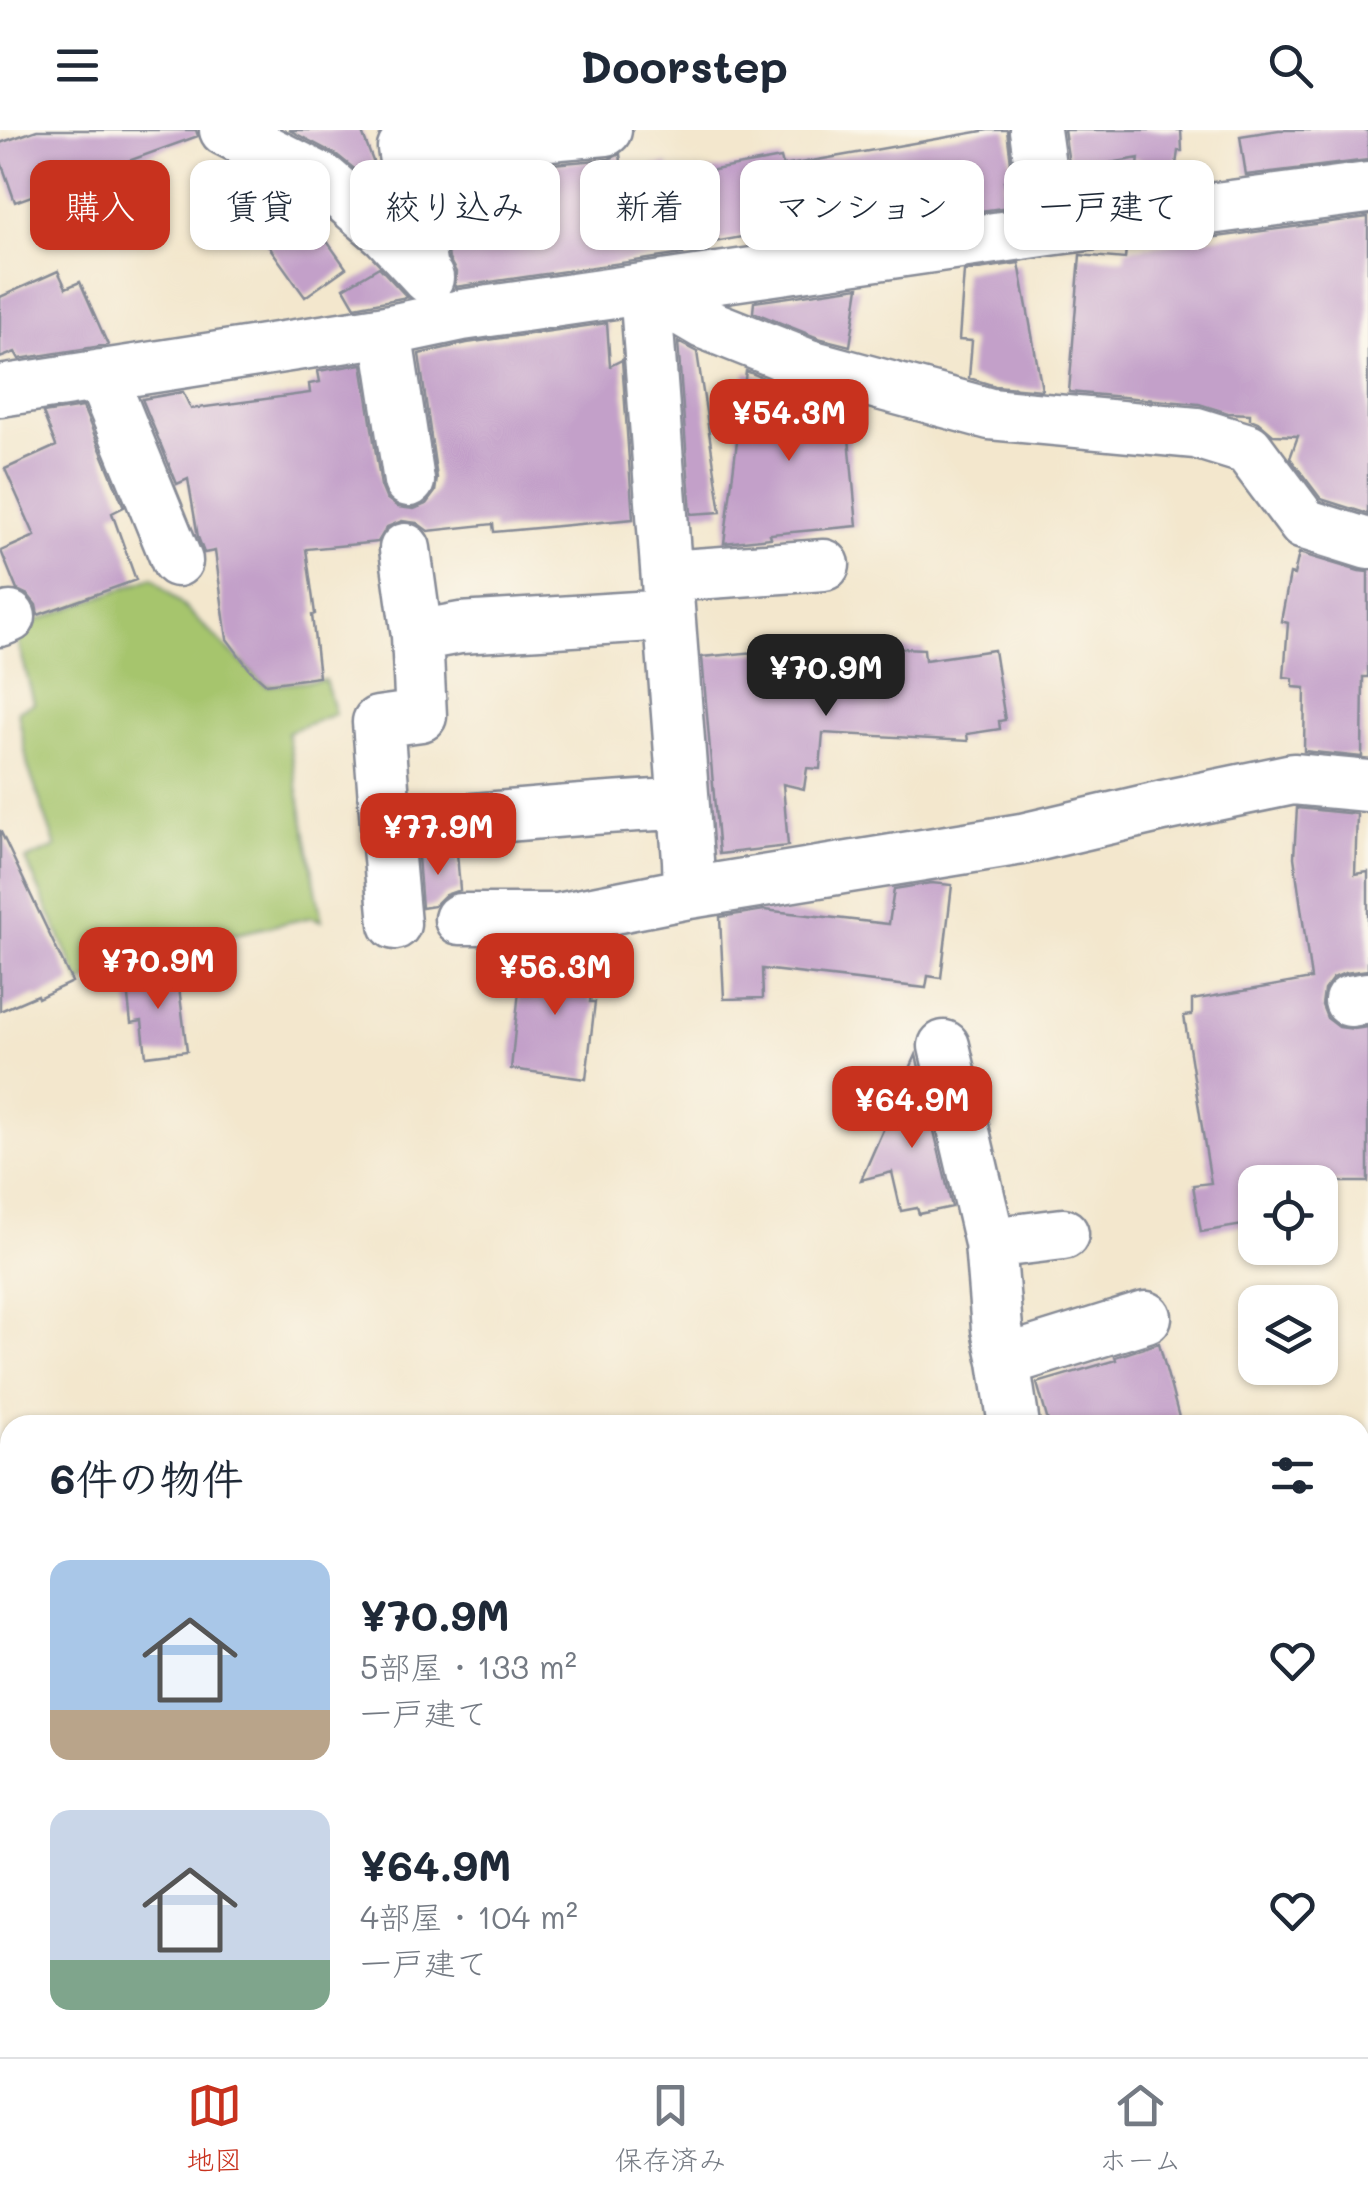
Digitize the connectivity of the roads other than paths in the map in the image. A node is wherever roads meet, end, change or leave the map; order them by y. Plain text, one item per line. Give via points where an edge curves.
1 (225, 130) edge
2 (606, 130) edge
3 (1035, 130) edge
4 (1039, 160) edge
5 (1368, 188) edge
6 (1214, 208) edge
7 (1004, 237) edge
8 (422, 270) junction
9 (645, 289) junction
10 (462, 315) junction
11 (386, 331) junction
12 (100, 375) junction
13 (0, 391) edge
14 (409, 480) dead end
15 (1368, 544) edge
16 (405, 550) dead end
17 (177, 561) dead end
18 (824, 565) dead end
19 (668, 595) junction
20 (417, 636) junction
21 (1368, 786) edge
22 (683, 804) junction
23 (386, 825) junction
24 (689, 893) junction
25 (460, 919) dead end
26 (395, 924) dead end
27 (944, 1046) dead end
28 (1064, 1234) dead end
29 (990, 1243) junction
30 (1146, 1317) dead end
31 (1004, 1362) junction
32 (1012, 1415) edge

1 - 8 street via 324,180
2 - 8 street via 402,148
3 - 4 street
5 - 6 street
7 - 9 street
8 - 10 street
9 - 10 street
9 - 15 street via 703,323 808,365 990,414 1196,433 1248,450 1304,524
9 - 19 street
10 - 11 street
11 - 12 street
11 - 14 street
12 - 13 street
12 - 17 street
16 - 20 street
18 - 19 street
19 - 20 street
19 - 22 street
20 - 23 street via 421,716 378,722
21 - 24 street via 1293,779 1022,839
22 - 23 street
22 - 24 street
23 - 26 street
24 - 25 street via 558,919
27 - 29 street
28 - 29 street
29 - 31 street
30 - 31 street
31 - 32 street

